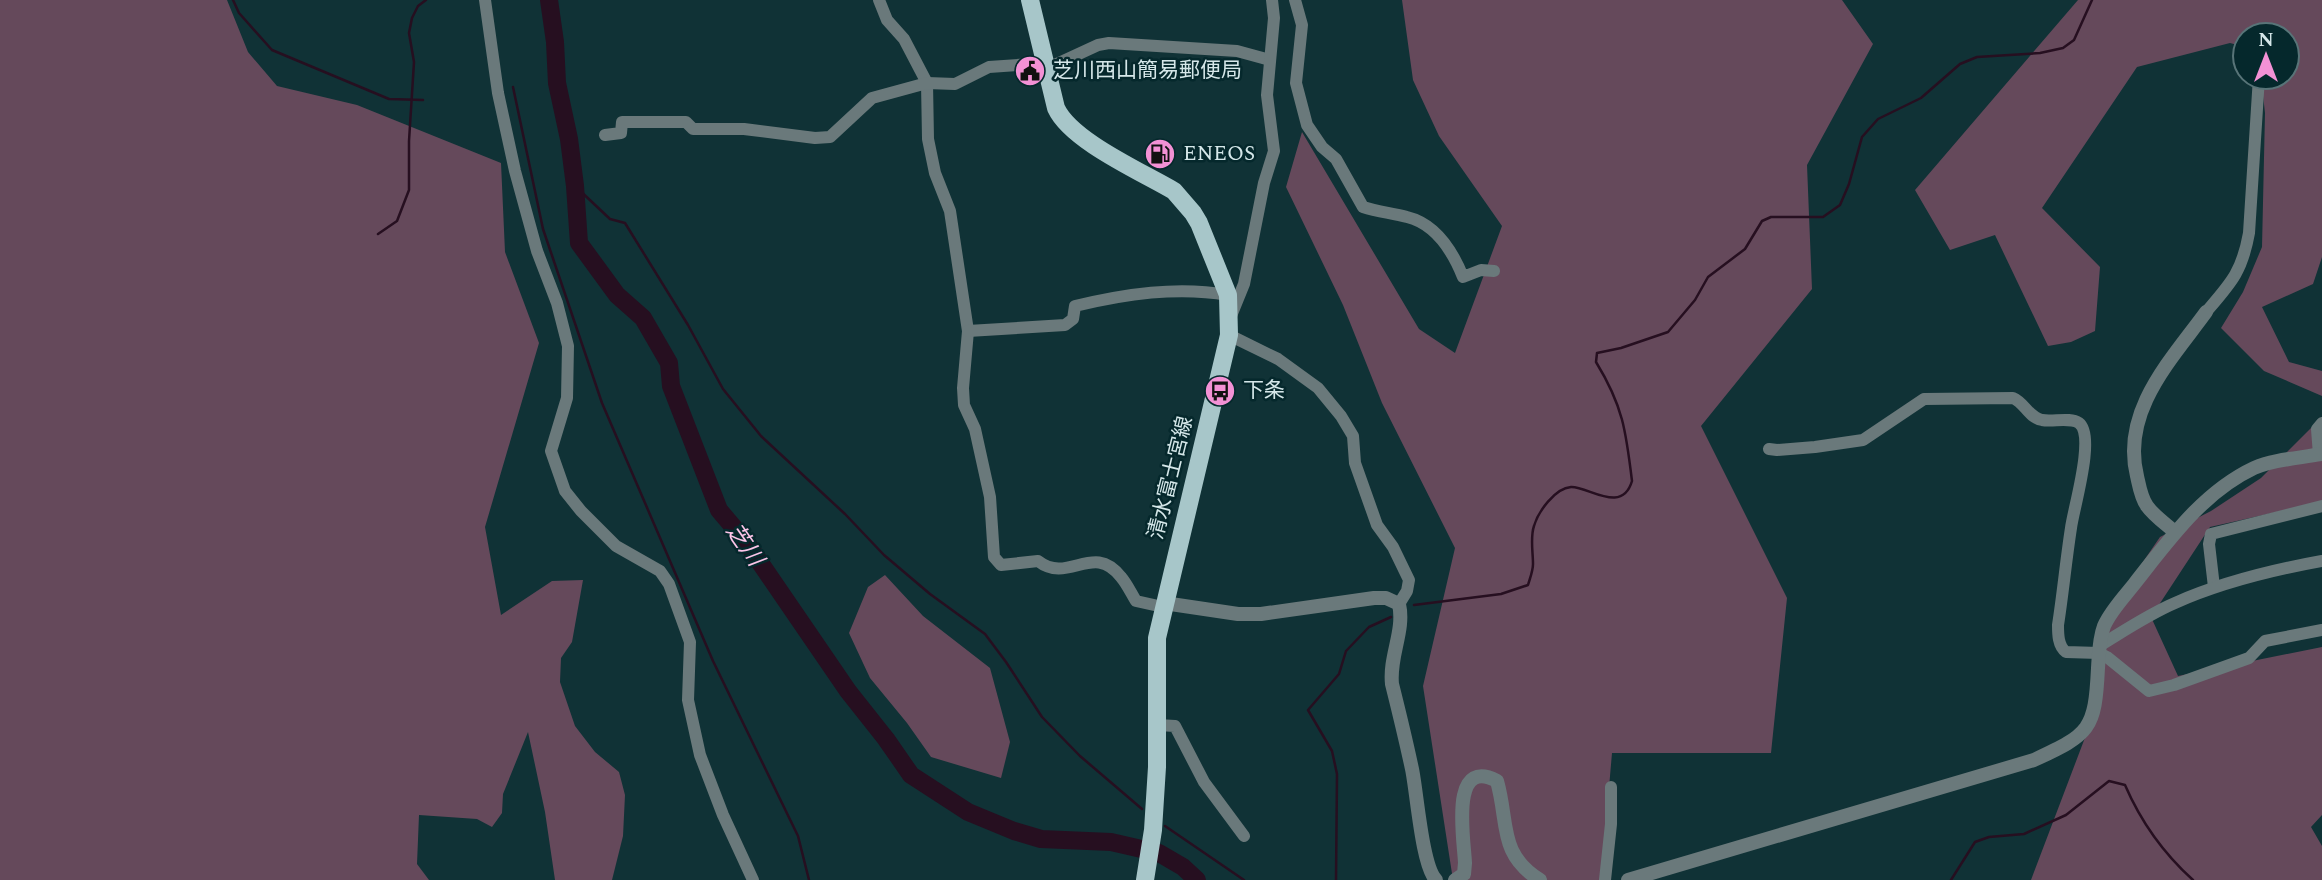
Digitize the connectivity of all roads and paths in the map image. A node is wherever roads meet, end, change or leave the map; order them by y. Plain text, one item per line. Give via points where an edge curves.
1 (485, 0) edge
2 (879, 0) edge
3 (1030, 0) edge
4 (1272, 0) edge
5 (1295, 0) edge
6 (1270, 60) junction
7 (1045, 66) junction
8 (927, 83) junction
9 (2258, 91) edge
10 (605, 135) dead end
11 (1494, 271) dead end
12 (1228, 295) junction
13 (2206, 312) joint
14 (1229, 327) junction
15 (968, 331) junction
16 (2322, 423) edge
17 (1769, 449) dead end
18 (2320, 454) edge
19 (2322, 506) edge
20 (2175, 532) junction
21 (2322, 561) edge
22 (2214, 587) junction
23 (1399, 604) junction
24 (1164, 605) junction
25 (2322, 630) edge
26 (2099, 649) junction
27 (1158, 725) junction
28 (1611, 787) dead end
29 (1244, 836) dead end
30 (1461, 878) edge
31 (753, 880) edge
32 (1145, 880) edge
33 (1436, 880) edge
34 (1540, 880) edge
35 (1605, 880) edge
36 (1628, 880) edge

1 - 31 street via 515,171 568,346 567,398 551,451 565,491 581,511 616,546 660,571 669,584 690,642 688,701 701,755
2 - 8 street
3 - 7 main road, 清水富士宮線
4 - 6 street
5 - 11 street via 1302,25 1296,83 1307,125 1336,159 1363,207 1408,217 1430,228 1454,253 1463,277
6 - 7 street via 1237,51 1108,43
6 - 14 street via 1267,95 1274,151 1244,284
7 - 8 street via 989,67 955,84
7 - 12 main road, 清水富士宮線 via 1056,108 1069,128 1174,191 1193,212
8 - 10 street via 872,98 830,137 693,129 686,122 622,122 621,133
8 - 15 street via 928,139 950,211
9 - 13 street via 2246,250 2236,277
12 - 14 main road, 清水富士宮線
12 - 15 street via 1184,290 1103,299 1075,306 1073,319 1065,325
13 - 20 street via 2158,377 2136,428 2135,470 2140,489 2147,506
14 - 23 street via 1318,388 1353,436 1355,463 1377,525 1409,580
14 - 24 main road, 清水富士宮線
15 - 24 street via 962,388 990,497 994,557 1002,565 1038,561 1048,569 1100,561 1119,574 1136,601
16 - 18 street via 2317,429
17 - 26 street via 1863,440 1924,399 2013,398 2035,418 2080,424 2085,443 2083,473 2071,528 2059,638 2066,652
18 - 20 street via 2255,468 2210,498
19 - 22 street via 2211,534
20 - 26 street via 2112,612
21 - 22 street
22 - 26 street via 2172,604
23 - 24 street via 1374,598 1261,614
23 - 33 street via 1402,617 1392,684 1413,771 1426,858
24 - 27 main road, 清水富士宮線 via 1157,638
25 - 26 street via 2266,641 2249,657 2149,691
26 - 36 street via 2094,715 2087,728 2057,750
27 - 29 street via 1175,726 1204,782
27 - 32 main road, 清水富士宮線 via 1153,830
28 - 35 street
30 - 34 street via 1463,792 1477,776 1489,776 1497,781 1510,849 1516,861

